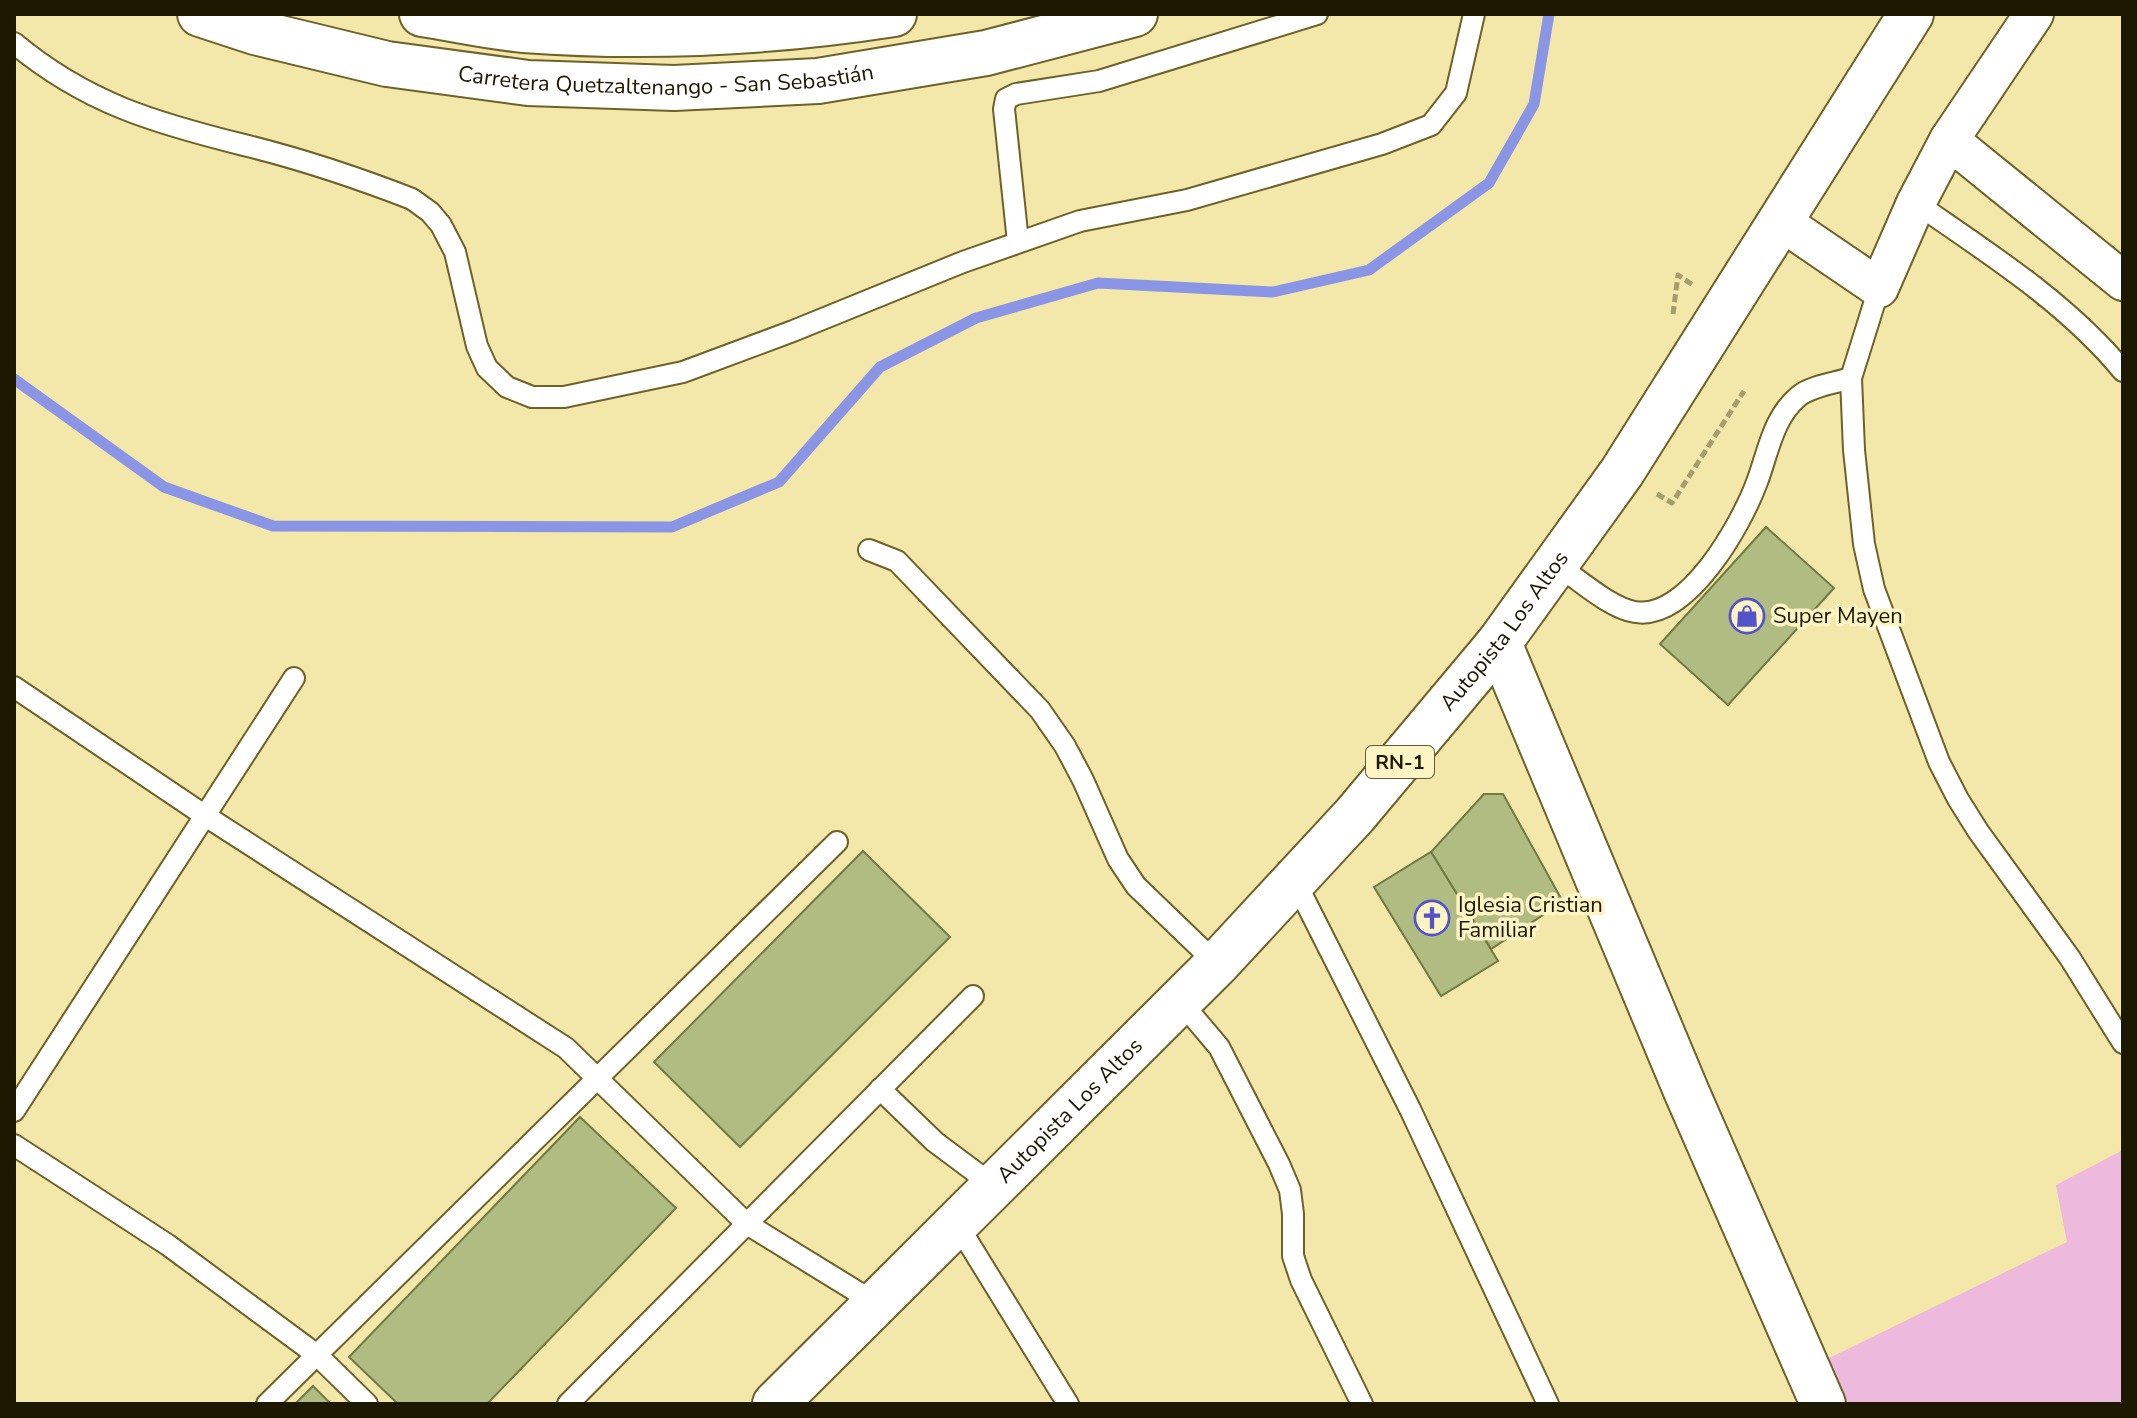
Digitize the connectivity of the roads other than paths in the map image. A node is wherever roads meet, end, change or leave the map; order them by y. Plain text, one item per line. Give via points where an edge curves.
1 (200, 14) edge
2 (422, 14) edge
3 (894, 14) edge
4 (1135, 14) edge
5 (1317, 14) edge
6 (1474, 14) edge
7 (2034, 14) edge
8 (1908, 17) edge
9 (14, 43) edge
10 (1949, 140) junction
11 (1916, 203) junction
12 (1782, 222) junction
13 (1018, 242) junction
14 (2123, 281) edge
15 (1879, 288) junction
16 (2123, 371) edge
17 (1851, 378) junction
18 (869, 550) dead end
19 (1557, 565) junction
20 (1499, 643) junction
21 (294, 678) dead end
22 (14, 687) edge
23 (204, 815) junction
24 (837, 842) dead end
25 (1295, 881) junction
26 (1217, 964) junction
27 (973, 996) dead end
28 (1180, 1001) junction
29 (2123, 1043) edge
30 (596, 1077) junction
31 (880, 1089) junction
32 (14, 1111) edge
33 (14, 1145) edge
34 (994, 1186) junction
35 (747, 1224) junction
36 (957, 1224) junction
37 (877, 1304) junction
38 (317, 1355) junction
39 (267, 1404) edge
40 (367, 1404) edge
41 (568, 1404) edge
42 (775, 1404) edge
43 (1068, 1404) edge
44 (1362, 1404) edge
45 (1548, 1404) edge
46 (1823, 1404) edge

1 - 4 main road, Carretera Quetzaltenango - San Sebastián via 387,64 528,83 674,88 818,81 986,53
2 - 3 main road, Carretera Quetzaltenango - San Sebastián via 522,30 671,35 826,25
5 - 13 lane via 1099,81 1006,99
6 - 13 lane via 1456,93 1431,125 1202,196 1080,221
7 - 10 street
8 - 12 main road, Autopista Los Altos / RN-1
9 - 13 lane via 78,89 123,111 412,199 441,225 455,252 487,368 507,387 532,397 564,397 683,372
10 - 11 street
10 - 14 street
11 - 15 street
11 - 16 lane via 2022,276
12 - 15 street
12 - 19 main road, Autopista Los Altos / RN-1
15 - 17 lane
17 - 19 lane via 1800,395 1781,418 1745,514 1691,588 1674,601 1636,612 1617,606
17 - 29 lane via 1862,528 1874,589 1939,762 1978,831 2070,958
18 - 26 lane via 897,561 1040,710 1065,746 1136,886
19 - 20 main road, Autopista Los Altos / RN-1
20 - 25 main road, Autopista Los Altos / RN-1
20 - 46 main road
21 - 23 lane
22 - 23 lane
23 - 30 lane via 566,1048
23 - 32 lane
24 - 30 lane
25 - 26 main road, Autopista Los Altos / RN-1
25 - 45 lane via 1410,1109
26 - 28 main road, Autopista Los Altos / RN-1
27 - 31 lane
28 - 34 main road, Autopista Los Altos / RN-1
28 - 44 lane via 1219,1047 1279,1164 1290,1190 1293,1256 1301,1280
30 - 35 lane
30 - 38 lane
31 - 34 lane via 935,1142
31 - 35 lane
33 - 38 lane via 168,1245
34 - 36 main road, Autopista Los Altos / RN-1
35 - 37 lane
35 - 41 lane
36 - 37 main road, Autopista Los Altos / RN-1
36 - 43 lane
37 - 42 main road, Autopista Los Altos / RN-1
38 - 39 lane
38 - 40 lane

